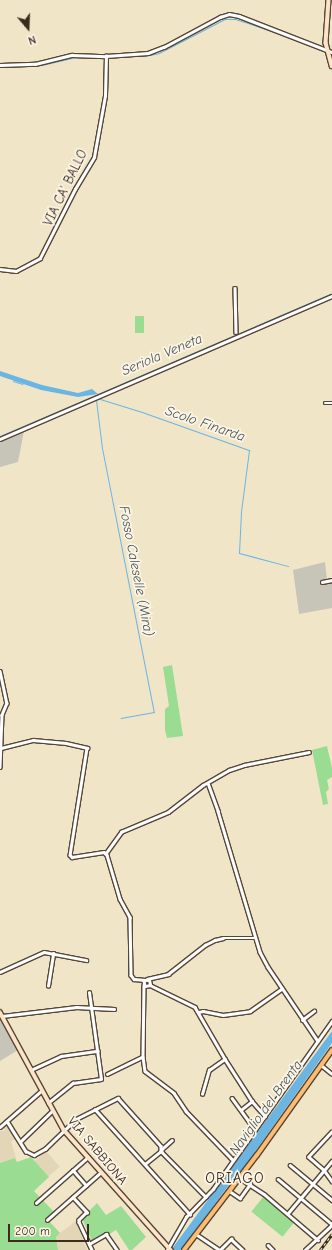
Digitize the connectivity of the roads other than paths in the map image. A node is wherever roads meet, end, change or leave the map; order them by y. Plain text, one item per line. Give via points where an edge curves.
1 (328, 0) edge
2 (327, 48) junction
3 (332, 52) edge
4 (106, 56) junction
5 (0, 65) edge
6 (332, 66) edge
7 (0, 269) edge
8 (235, 288) dead end
9 (332, 296) edge
10 (236, 332) dead end
11 (324, 403) dead end
12 (332, 403) edge
13 (0, 439) edge
14 (332, 580) edge
15 (322, 582) dead end
16 (0, 671) edge
17 (1, 748) junction
18 (309, 752) dead end
19 (0, 767) edge
20 (208, 783) junction
21 (106, 853) junction
22 (254, 938) junction
23 (53, 953) junction
24 (86, 960) dead end
25 (0, 972) edge
26 (146, 980) junction
27 (144, 985) junction
28 (150, 985) junction
29 (48, 986) dead end
30 (282, 989) junction
31 (90, 993) dead end
32 (92, 1008) junction
33 (114, 1008) dead end
34 (314, 1011) dead end
35 (199, 1012) junction
36 (1, 1014) edge
37 (302, 1020) junction
38 (332, 1021) edge
39 (318, 1041) junction
40 (332, 1050) edge
41 (98, 1051) junction
42 (143, 1057) junction
43 (225, 1060) junction
44 (321, 1065) junction
45 (31, 1070) junction
46 (331, 1073) edge
47 (107, 1074) dead end
48 (41, 1090) junction
49 (202, 1094) dead end
50 (232, 1098) dead end
51 (252, 1101) junction
52 (48, 1103) junction
53 (95, 1109) junction
54 (241, 1110) junction
55 (52, 1111) junction
56 (265, 1116) junction
57 (7, 1121) junction
58 (0, 1127) edge
59 (64, 1130) junction
60 (255, 1130) junction
61 (332, 1132) edge
62 (172, 1140) dead end
63 (20, 1142) junction
64 (161, 1150) junction
65 (88, 1157) junction
66 (233, 1160) junction
67 (332, 1161) edge
68 (145, 1164) junction
69 (290, 1165) dead end
70 (73, 1170) junction
71 (324, 1170) junction
72 (101, 1172) junction
73 (241, 1179) dead end
74 (278, 1179) dead end
75 (332, 1181) edge
76 (313, 1184) junction
77 (86, 1185) junction
78 (251, 1185) junction
79 (231, 1192) dead end
80 (73, 1197) junction
81 (206, 1197) junction
82 (301, 1198) junction
83 (332, 1200) edge
84 (36, 1203) dead end
85 (190, 1214) junction
86 (288, 1214) junction
87 (47, 1220) dead end
88 (332, 1224) edge
89 (196, 1234) junction
90 (318, 1240) junction
91 (89, 1244) junction
92 (268, 1245) dead end
93 (169, 1249) edge
94 (92, 1250) edge
95 (116, 1250) edge
96 (184, 1250) edge
97 (220, 1250) edge
98 (243, 1250) edge
99 (273, 1250) edge
100 (305, 1250) edge

1 - 2 street
2 - 3 street
2 - 4 street via 228,14 153,52
2 - 6 street
4 - 5 street via 72,55 35,64
4 - 7 street, VIA CA' BALLO via 105,96 94,157 40,258 16,271
8 - 10 street
9 - 13 street
11 - 12 street
14 - 15 street
16 - 17 street via 7,703 2,716
17 - 19 street
17 - 21 street via 33,740 87,748 70,855 72,857
18 - 20 street via 235,767
20 - 21 street via 168,812 121,832
20 - 22 street via 249,911
21 - 26 street via 120,899 130,917 131,975 134,979
22 - 26 street via 215,940 168,974
22 - 30 street
23 - 24 street
23 - 25 street via 40,953
23 - 29 street
26 - 27 street
26 - 28 street via 151,982
27 - 28 street
27 - 42 street
28 - 35 street via 196,1007
30 - 35 street via 250,1011 223,1015
30 - 37 street
31 - 32 street
32 - 33 street
32 - 36 street via 76,1007
32 - 41 street
34 - 37 street
35 - 43 street
36 - 45 street, VIA SABBIONA
37 - 39 street
38 - 39 street
39 - 56 street
40 - 44 main road
41 - 45 street via 61,1056
41 - 52 street via 101,1079 73,1083
42 - 47 street
42 - 66 street via 145,1071 174,1093 186,1111
43 - 49 street via 209,1070
43 - 51 street
44 - 46 street
44 - 89 main road via 257,1155
45 - 48 street, VIA SABBIONA
48 - 52 street, VIA SABBIONA
48 - 57 street
50 - 54 street
51 - 54 street
51 - 56 street
52 - 55 street, VIA SABBIONA
53 - 59 street via 76,1119
53 - 64 street via 118,1098 161,1146
53 - 68 street
54 - 60 street
55 - 59 street, VIA SABBIONA
55 - 63 street
56 - 60 street
57 - 58 street
57 - 63 street
59 - 63 street via 45,1149 34,1155
59 - 65 street, VIA SABBIONA
60 - 66 street
61 - 71 street via 309,1157
62 - 64 street
64 - 68 street
64 - 81 street
65 - 70 street
65 - 72 street, VIA SABBIONA
66 - 81 street
67 - 71 street
68 - 85 street
69 - 76 street
70 - 77 street
70 - 84 street
71 - 75 street
71 - 76 street
72 - 77 street
72 - 93 street, VIA SABBIONA
73 - 78 street
74 - 82 street
76 - 82 street
76 - 83 street
77 - 80 street
78 - 79 street via 240,1198
78 - 86 street
80 - 87 street
80 - 91 street via 86,1212 79,1220
81 - 85 street
82 - 86 street
82 - 88 street
85 - 93 street
86 - 90 street
88 - 90 street
89 - 96 main road
89 - 97 street
90 - 100 street
91 - 94 street
91 - 95 street via 106,1234
92 - 99 street
97 - 98 street via 231,1239

